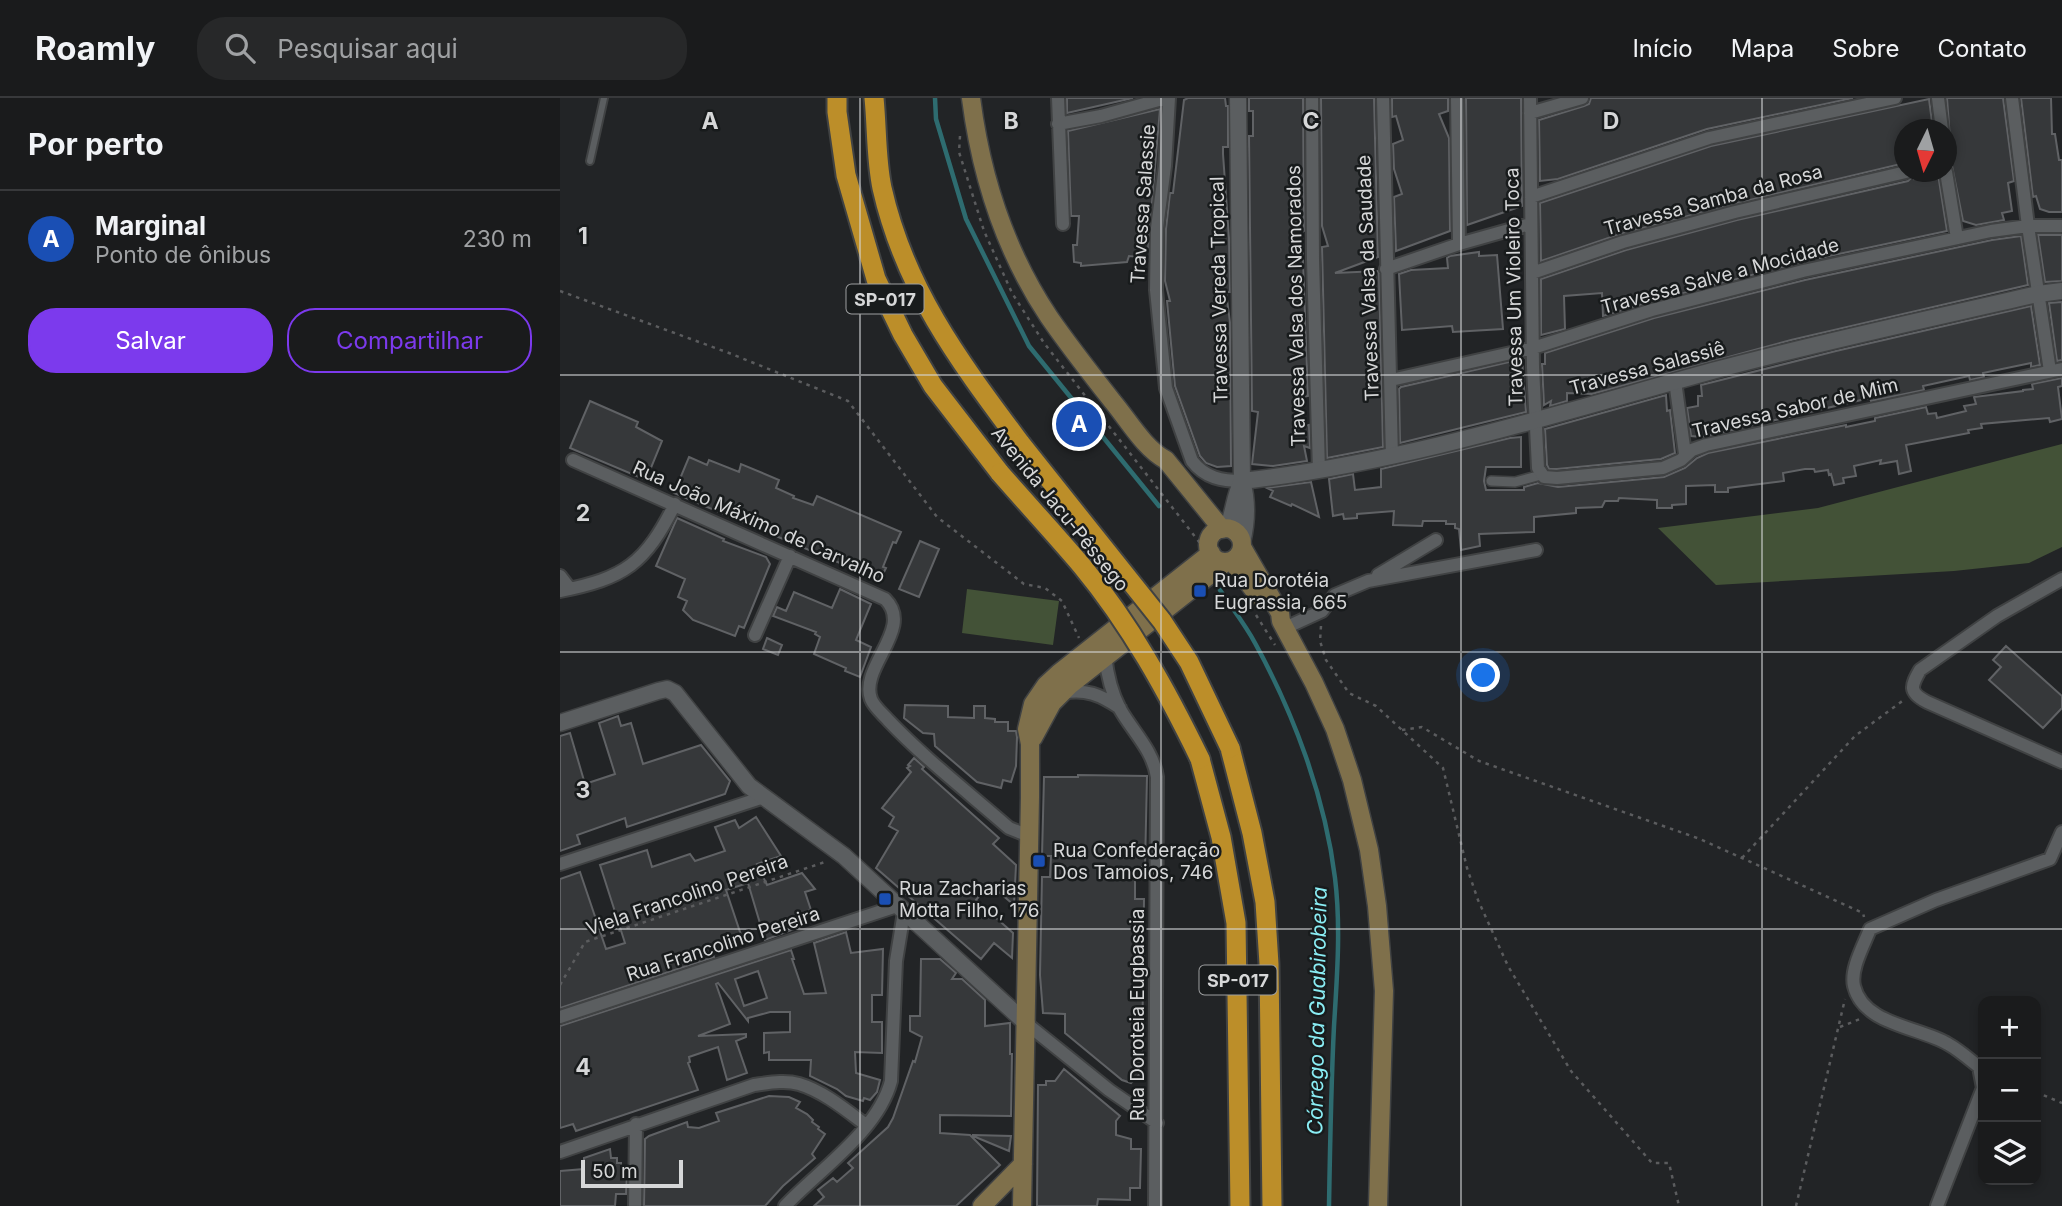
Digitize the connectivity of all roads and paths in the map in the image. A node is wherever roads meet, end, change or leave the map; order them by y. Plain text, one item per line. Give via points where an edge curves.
1 (604, 98) edge
2 (837, 98) edge
3 (874, 98) edge
4 (971, 98) edge
5 (1058, 98) edge
6 (1168, 98) edge
7 (1238, 98) edge
8 (1312, 98) edge
9 (1383, 98) edge
10 (1457, 98) edge
11 (1530, 98) edge
12 (1582, 98) edge
13 (1895, 98) edge
14 (1938, 98) edge
15 (2012, 98) edge
16 (1530, 113) junction
17 (1941, 119) edge
18 (1058, 124) junction
19 (590, 161) dead end
20 (1894, 175) edge
21 (1948, 182) edge
22 (1531, 197) junction
23 (1530, 223) junction
24 (1063, 224) dead end
25 (2028, 226) junction
26 (2062, 226) edge
27 (1957, 237) junction
28 (1459, 244) junction
29 (1386, 269) junction
30 (1532, 273) junction
31 (560, 291) edge
32 (2062, 291) edge
33 (2038, 294) junction
34 (1533, 348) junction
35 (2056, 370) edge
36 (1391, 380) junction
37 (1675, 381) junction
38 (1535, 421) junction
39 (1685, 454) junction
40 (1392, 457) junction
41 (573, 460) dead end
42 (1319, 471) junction
43 (1541, 475) junction
44 (1242, 481) junction
45 (1491, 481) dead end
46 (675, 504) junction
47 (1436, 540) dead end
48 (1227, 545) junction
49 (1536, 550) dead end
50 (790, 556) junction
51 (560, 576) edge
52 (2062, 579) edge
53 (1368, 581) junction
54 (565, 590) edge
55 (1322, 611) junction
56 (1255, 614) dead end
57 (1283, 624) junction
58 (755, 635) dead end
59 (1083, 643) dead end
60 (1275, 645) dead end
61 (1105, 655) junction
62 (1062, 693) junction
63 (1913, 693) junction
64 (1120, 708) junction
65 (560, 723) edge
66 (1402, 730) junction
67 (1030, 744) junction
68 (2062, 762) edge
69 (764, 797) junction
70 (2062, 832) edge
71 (1030, 836) junction
72 (844, 856) junction
73 (1742, 858) junction
74 (560, 864) edge
75 (900, 909) junction
76 (1870, 929) junction
77 (1853, 984) junction
78 (560, 985) edge
79 (1877, 1015) junction
80 (560, 1017) edge
81 (1027, 1024) junction
82 (1838, 1028) junction
83 (2041, 1094) edge
84 (2062, 1103) edge
85 (1157, 1123) junction
86 (636, 1125) junction
87 (866, 1125) junction
88 (560, 1152) edge
89 (1023, 1164) junction
90 (635, 1206) edge
91 (785, 1206) edge
92 (982, 1206) edge
93 (1022, 1206) edge
94 (1155, 1206) edge
95 (1240, 1206) edge
96 (1272, 1206) edge
97 (1378, 1206) edge
98 (1679, 1206) edge
99 (1796, 1206) edge
100 (1937, 1206) edge

1 - 19 lane
2 - 95 highway, Avenida Jacu-Pêssego / SP-017, bridge via 846,176 876,279 903,335 933,386 1000,473 1083,568 1132,636 1169,695 1200,759 1236,923
3 - 96 highway, Avenida Jacu-Pêssego / SP-017, bridge via 881,186 899,250 926,306 1021,444 1162,621 1189,662 1230,748 1265,902
4 - 48 main road via 979,150 1002,227 1047,315 1156,454 1158,465
5 - 18 street
6 - 18 street
6 - 44 street, Travessa Salassie via 1155,257 1166,388 1198,469 1223,481
7 - 44 street, Travessa Vereda Tropical
8 - 42 street, Travessa Valsa dos Namorados
9 - 29 street, Travessa Valsa da Saudade
10 - 28 street
11 - 16 street, Travessa Um Violeiro Toca
12 - 16 street
13 - 22 street via 1709,138
14 - 17 street
15 - 25 street
16 - 22 street, Travessa Um Violeiro Toca
18 - 24 street
20 - 30 street, Travessa Samba da Rosa via 1722,215
21 - 27 street
22 - 23 street, Travessa Um Violeiro Toca
23 - 28 street
23 - 30 street, Travessa Um Violeiro Toca
25 - 26 street, Travessa Salve a Mocidade
25 - 27 street, Travessa Salve a Mocidade
25 - 33 street
27 - 34 street, Travessa Salve a Mocidade via 1731,288
28 - 29 street
29 - 36 street, Travessa Valsa da Saudade
30 - 34 street, Travessa Um Violeiro Toca
31 - 59 path via 848,401 937,517 1024,584 1045,589 1062,601
32 - 33 street, Travessa Salassiê
33 - 35 street
33 - 37 street, Travessa Salassiê
34 - 36 street, Travessa Salve a Mocidade
34 - 38 street, Travessa Um Violeiro Toca
35 - 39 street, Travessa Sabor de Mim via 1706,445
36 - 40 street, Travessa Valsa da Saudade
37 - 38 street, Travessa Salassiê
37 - 39 street
38 - 40 street, Travessa Salassiê
38 - 43 street, Travessa Um Violeiro Toca
39 - 43 street, Travessa Sabor de Mim via 1663,468 1549,479
40 - 42 street, Travessa Salassiê
41 - 46 street, Rua João Máximo de Carvalho
42 - 44 street, Travessa Salassiê
43 - 45 street via 1515,482
44 - 48 street, Travessa Vereda Tropical via 1247,516
46 - 50 street, Rua João Máximo de Carvalho
46 - 54 street via 642,558 600,582
47 - 53 street
48 - 57 main road via 1280,613
48 - 61 main road
48 - 67 main road via 1046,685 1033,704 1027,729
49 - 53 street
50 - 58 street
50 - 71 street, Rua João Máximo de Carvalho via 875,593 892,606 895,615 890,634 870,682 871,700 904,737 1009,828
51 - 54 street
52 - 63 street via 1997,616 1920,670
53 - 55 street via 1335,595
55 - 57 street
55 - 66 path via 1320,641 1326,660 1349,693 1377,706
56 - 60 path
57 - 97 main road via 1335,729 1369,850 1384,991
61 - 62 main road
61 - 64 street, Rua Doroteia Eugbassia
62 - 64 street via 1084,691
62 - 67 main road via 1042,717
63 - 68 street
63 - 73 path via 1856,736
64 - 85 street, Rua Doroteia Eugbassia via 1151,756 1157,777
65 - 69 street via 667,689 685,704 734,771
66 - 73 path via 1422,727 1479,761
66 - 98 path via 1443,768 1467,868 1508,966 1571,1071 1652,1163 1669,1163
67 - 71 main road
69 - 72 street
69 - 74 street
70 - 76 street via 2050,859
71 - 81 main road
72 - 75 street
72 - 78 path, Viela Francolino Pereira via 585,942
73 - 76 path via 1863,913
75 - 80 street, Rua Francolino Pereira
75 - 81 street
75 - 87 street via 891,1081 886,1098
76 - 77 street
77 - 79 street via 1859,1000
77 - 82 path
79 - 82 path
79 - 100 street via 1948,1043 1979,1067 1983,1088
81 - 85 street
81 - 89 main road
82 - 99 path
83 - 84 path
85 - 94 street, Rua Doroteia Eugbassia
86 - 87 street via 754,1085 779,1082 798,1083 821,1094
86 - 88 street
86 - 90 street
87 - 91 street
89 - 92 main road
89 - 93 main road

